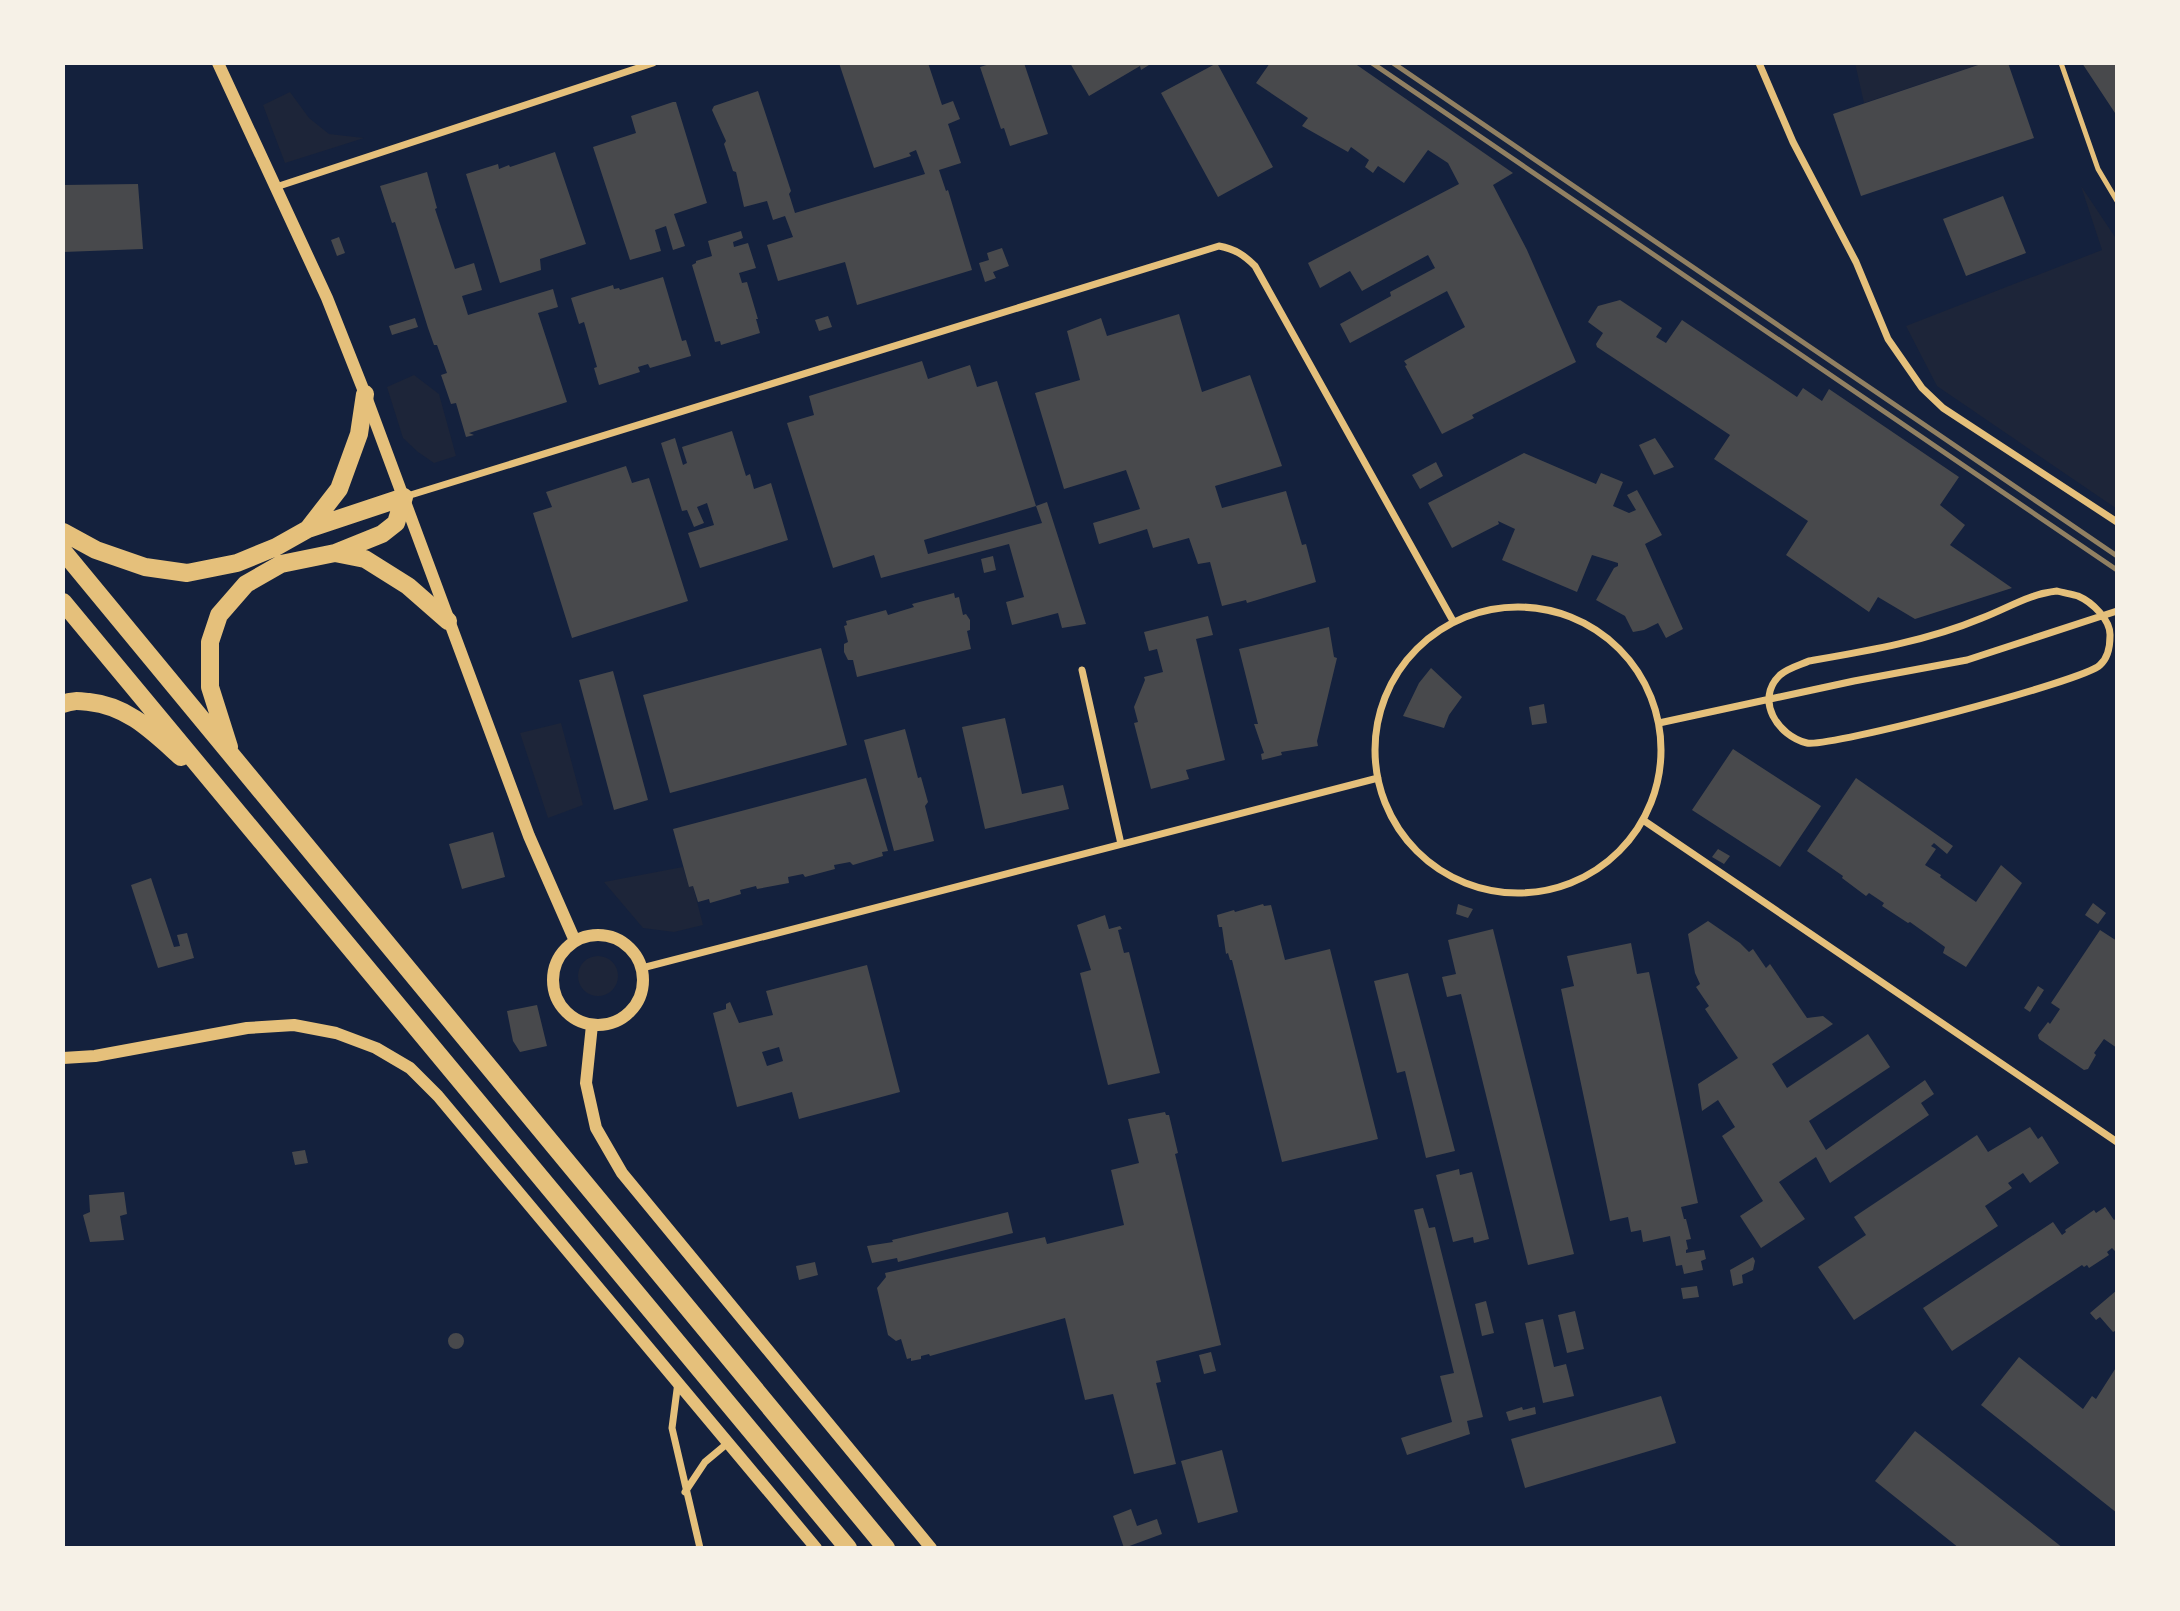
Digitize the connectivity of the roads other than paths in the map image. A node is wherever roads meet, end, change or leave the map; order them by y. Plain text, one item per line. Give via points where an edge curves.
1 (218, 63) edge
2 (653, 63) edge
3 (1759, 63) edge
4 (2061, 63) edge
5 (276, 187) junction
6 (2117, 201) edge
7 (365, 394) junction
8 (404, 497) junction
9 (2117, 522) edge
10 (308, 529) junction
11 (63, 532) edge
12 (63, 551) edge
13 (335, 552) junction
14 (63, 602) edge
15 (2117, 611) edge
16 (448, 621) junction
17 (1452, 621) junction
18 (1082, 670) dead end
19 (1769, 701) junction
20 (63, 704) edge
21 (1659, 723) junction
22 (233, 757) junction
23 (1378, 778) junction
24 (236, 809) junction
25 (1643, 820) junction
26 (1121, 844) junction
27 (575, 941) junction
28 (642, 968) junction
29 (592, 1025) junction
30 (63, 1058) edge
31 (2117, 1142) edge
32 (678, 1381) junction
33 (729, 1442) junction
34 (685, 1492) junction
35 (700, 1548) edge
36 (816, 1548) edge
37 (848, 1548) edge
38 (886, 1548) edge
39 (931, 1548) edge

1 - 5 street
2 - 5 street
3 - 9 street via 1793,142 1856,262 1888,339 1922,388 1943,408
4 - 6 lane via 2098,169
5 - 7 street
7 - 8 street
7 - 10 highway via 359,434 339,489
8 - 10 highway
8 - 13 highway via 396,523 382,534
8 - 16 street
8 - 17 street via 1219,247 1231,248 1255,266
10 - 11 highway via 237,563 187,573 145,567 96,550
12 - 22 highway
13 - 16 highway via 365,559 408,586
13 - 22 highway via 281,564 246,584 219,615 210,642 210,687
14 - 24 highway
15 - 19 street via 1968,660
16 - 27 street via 529,836
17 - 21 street via 1509,606 1567,615 1594,628 1636,669
17 - 23 street via 1411,654 1389,687 1377,725
18 - 26 street
19 - 19 street via 1775,723 1788,736 1810,744 1847,738 2084,675 2100,666 2109,650 2110,631 2098,610 2079,596 2039,593 1919,639 1809,661 1780,675
19 - 21 street
20 - 24 highway via 107,704 144,723
21 - 25 street via 1658,783
22 - 38 highway
23 - 25 street via 1385,802 1410,844 1449,875 1496,891 1545,891 1569,884 1612,859
23 - 26 street
24 - 37 highway
25 - 31 street
26 - 28 street
27 - 28 street via 587,936 615,938 627,945
27 - 29 street via 555,965 556,996 571,1015
28 - 29 street via 644,983 632,1010 614,1022
29 - 39 street via 586,1083 596,1128 622,1173
30 - 32 street via 247,1028 295,1025 336,1033 376,1048 410,1068 438,1096
32 - 33 street
32 - 34 street via 672,1428
33 - 34 street via 705,1462
33 - 36 street
34 - 35 street

